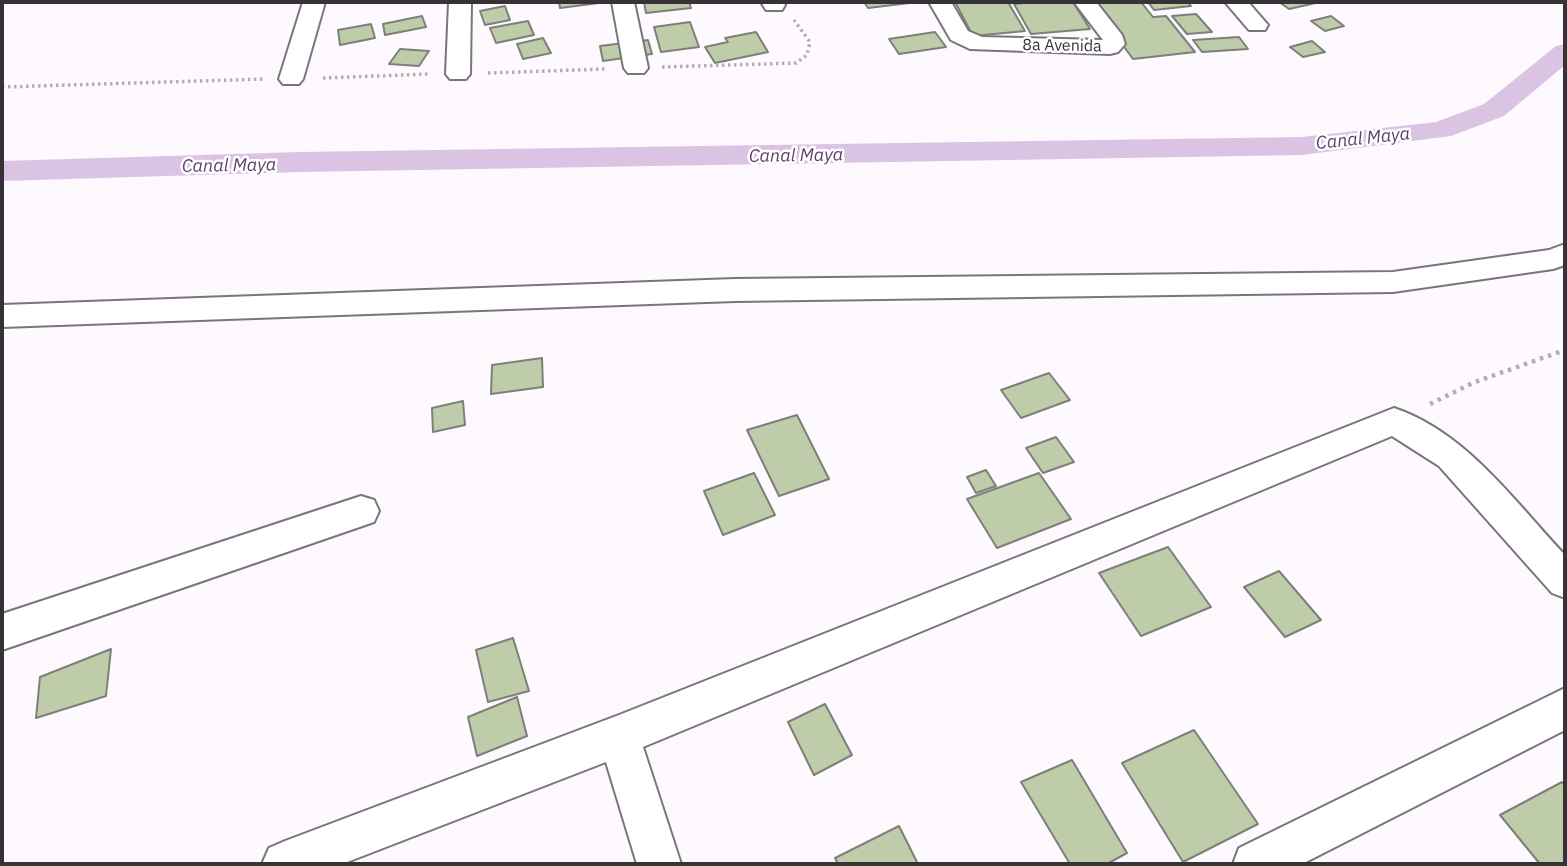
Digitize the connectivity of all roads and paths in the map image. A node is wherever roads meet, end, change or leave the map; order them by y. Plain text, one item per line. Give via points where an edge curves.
1 (314, 2) edge
2 (460, 2) edge
3 (623, 2) edge
4 (940, 2) edge
5 (1085, 2) edge
6 (1236, 2) edge
7 (773, 4) edge
8 (1257, 24) dead end
9 (636, 68) junction
10 (458, 74) junction
11 (291, 79) junction
12 (2, 87) edge
13 (1565, 254) edge
14 (2, 316) edge
15 (1565, 350) edge
16 (1394, 421) junction
17 (361, 511) dead end
18 (1565, 581) edge
19 (2, 632) edge
20 (1565, 708) edge
21 (619, 736) junction
22 (285, 864) edge
23 (659, 864) edge
24 (1255, 864) edge

1 - 11 street
2 - 10 street
3 - 9 street
4 - 5 street, 8a Avenida via 959,35 978,44 1110,47 1114,40
6 - 8 street
7 - 9 path via 789,15 810,42 807,55 796,63
9 - 10 path
10 - 11 path
11 - 12 path
13 - 14 street via 1393,282 736,290
15 - 16 path via 1475,382
16 - 18 street via 1451,456
16 - 21 street
17 - 19 street
20 - 24 street
21 - 22 street
21 - 23 street

